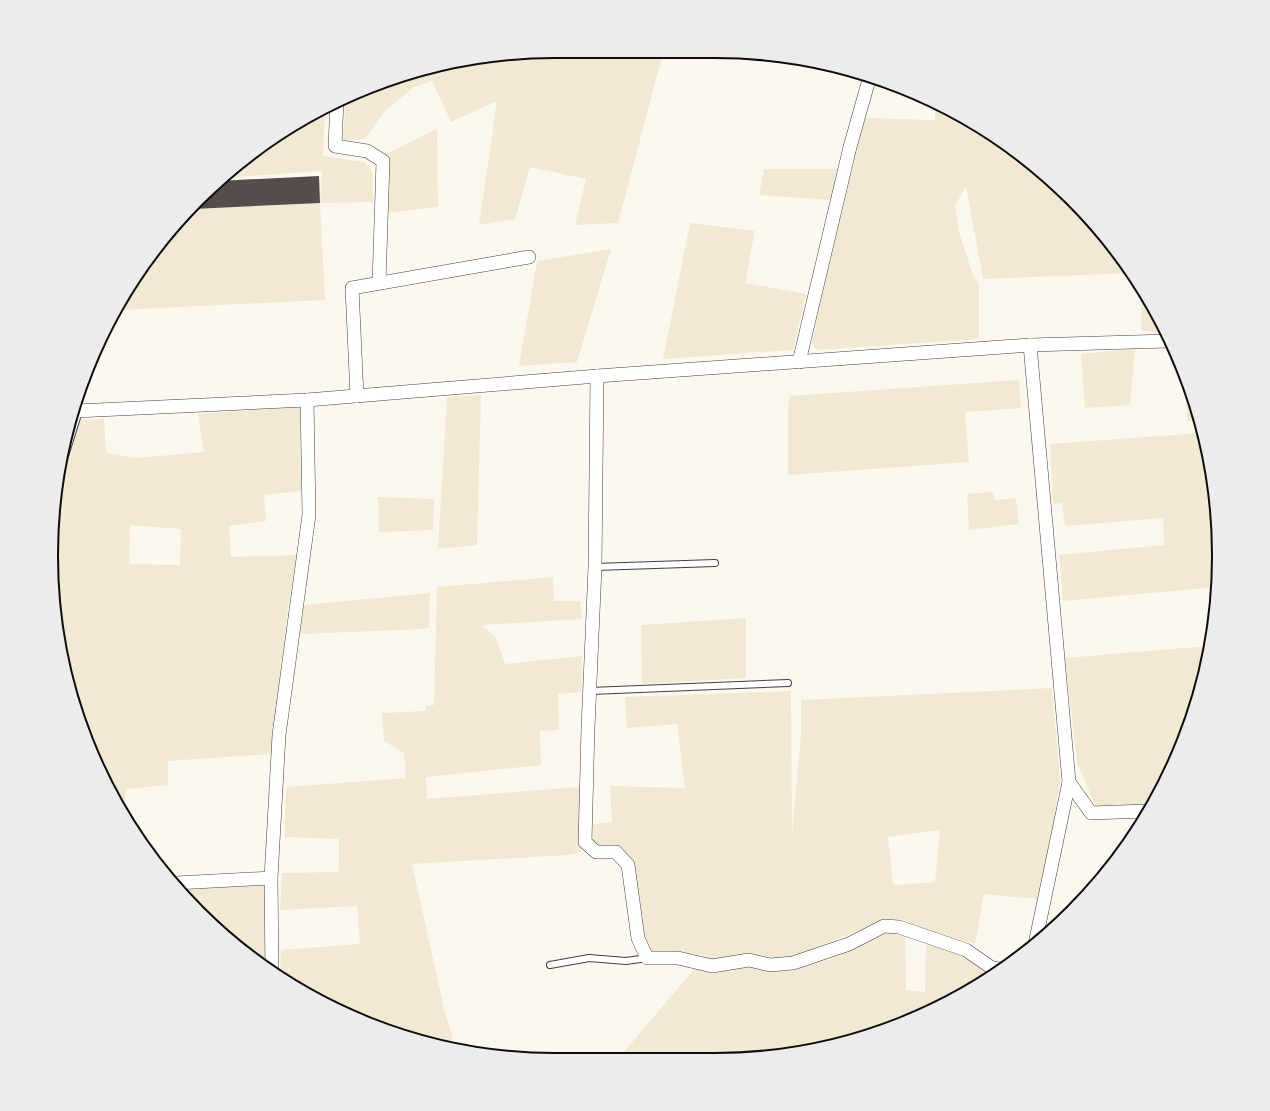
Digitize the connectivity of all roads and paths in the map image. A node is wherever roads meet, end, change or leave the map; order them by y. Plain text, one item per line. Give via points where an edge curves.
1 (868, 82) edge
2 (338, 108) edge
3 (529, 256) dead end
4 (380, 283) junction
5 (1164, 341) edge
6 (1030, 345) junction
7 (799, 362) junction
8 (597, 376) junction
9 (357, 396) junction
10 (308, 400) junction
11 (80, 411) edge
12 (715, 563) dead end
13 (595, 567) junction
14 (788, 683) dead end
15 (590, 691) junction
16 (1069, 782) junction
17 (1141, 811) edge
18 (272, 878) junction
19 (180, 883) edge
20 (1037, 935) edge
21 (647, 958) junction
22 (272, 964) edge
23 (550, 965) dead end
24 (992, 968) edge

1 - 7 street via 850,147
2 - 4 street via 335,146 367,151 383,161
3 - 4 street
4 - 9 street via 352,288
5 - 6 street
6 - 7 street
6 - 16 street
7 - 8 street
8 - 9 street
8 - 13 street
9 - 10 street
10 - 11 street
10 - 18 street via 309,515 279,735
12 - 13 lane
13 - 15 street
14 - 15 lane
15 - 21 street via 586,842 596,852 616,852 628,865 638,938
16 - 17 street via 1091,813
16 - 20 street
18 - 19 street
18 - 22 street
21 - 23 lane via 626,961 588,958
21 - 24 street via 678,958 712,966 749,960 770,964 793,963 849,944 884,926 892,926 966,950

